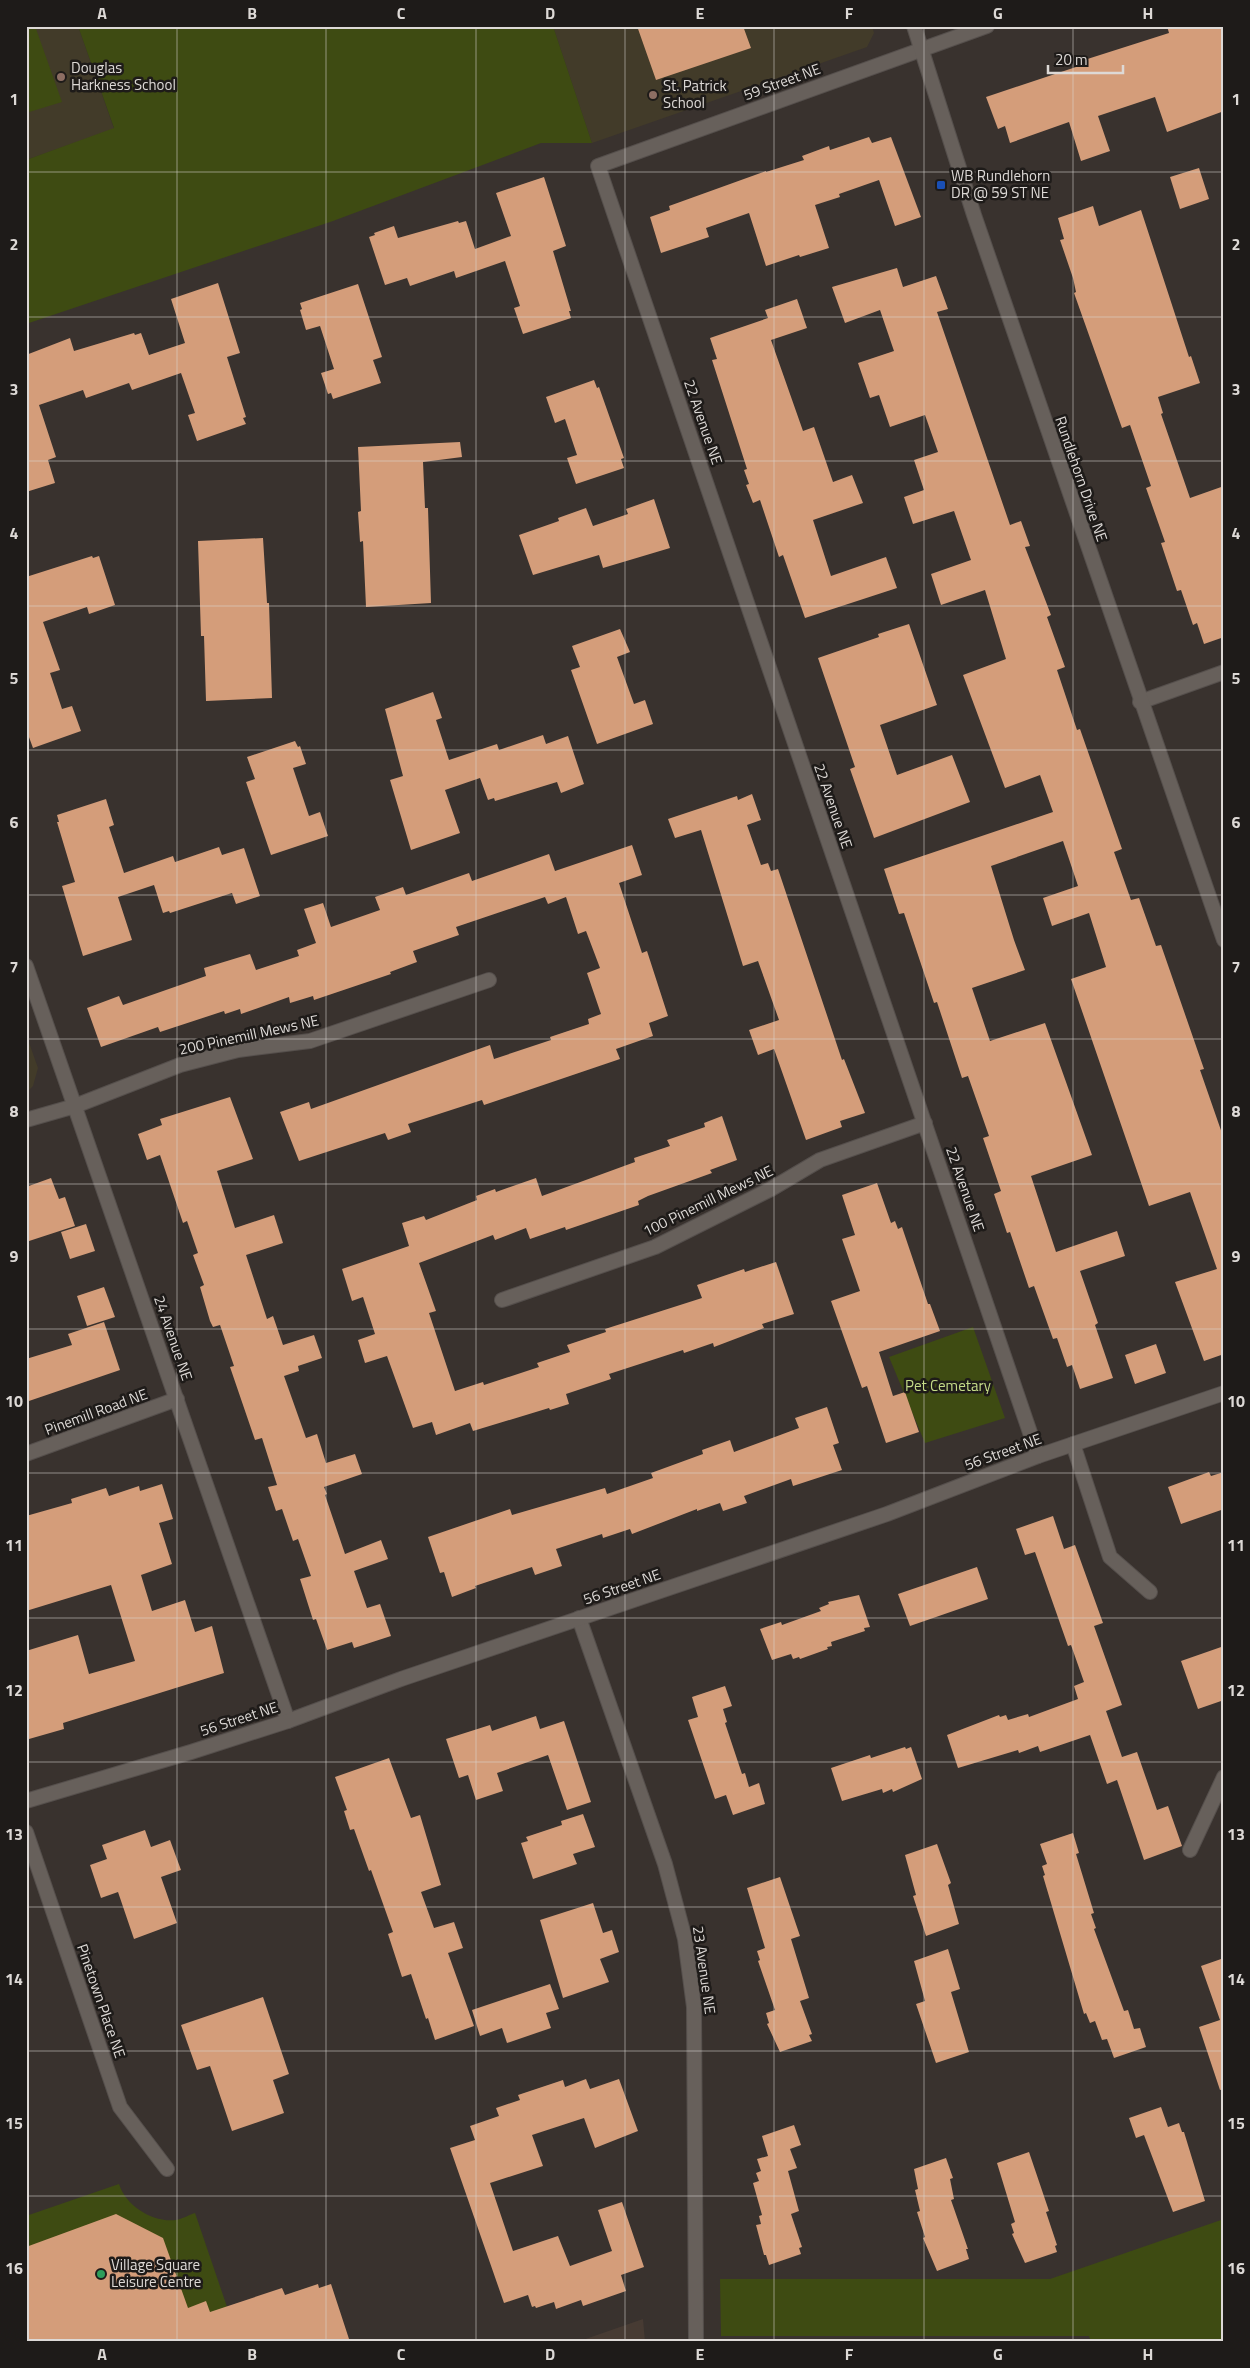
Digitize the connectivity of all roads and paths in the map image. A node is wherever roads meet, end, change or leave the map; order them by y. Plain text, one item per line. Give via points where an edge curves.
1 (914, 26) edge
2 (987, 26) edge
3 (921, 49) junction
4 (598, 166) joint
5 (1224, 672) edge
6 (1140, 702) junction
7 (1224, 940) edge
8 (26, 966) edge
9 (489, 980) dead end
10 (75, 1106) junction
11 (26, 1120) edge
12 (925, 1123) junction
13 (502, 1300) dead end
14 (1224, 1393) edge
15 (177, 1400) junction
16 (1073, 1444) junction
17 (26, 1454) edge
18 (1038, 1456) junction
19 (1150, 1592) dead end
20 (579, 1618) junction
21 (288, 1720) junction
22 (1224, 1777) edge
23 (26, 1800) edge
24 (26, 1832) edge
25 (1190, 1850) dead end
26 (167, 2169) dead end
27 (696, 2342) edge

1 - 3 street, Rundlehorn Drive NE
2 - 3 street, 59 Street NE
3 - 4 street, 59 Street NE
3 - 6 street, Rundlehorn Drive NE via 974,215
4 - 12 street, 22 Avenue NE
5 - 6 street
6 - 7 street, Rundlehorn Drive NE
8 - 10 street, 24 Avenue NE
9 - 10 street, 200 Pinemill Mews NE via 310,1041 238,1050 180,1065
10 - 11 street, 200 Pinemill Mews NE
10 - 15 street, 24 Avenue NE
12 - 13 street, 100 Pinemill Mews NE via 820,1160 654,1247
12 - 18 street, 22 Avenue NE
14 - 16 street, 56 Street NE
15 - 17 street, Pinemill Road NE
15 - 21 street, 24 Avenue NE
16 - 18 street, 56 Street NE
16 - 19 street via 1110,1557
18 - 20 street, 56 Street NE via 887,1514
20 - 21 street, 56 Street NE
20 - 27 street, 23 Avenue NE via 666,1864 685,1938 694,2007
21 - 23 street, 56 Street NE
22 - 25 street
24 - 26 street, Pinetown Place NE via 120,2107

